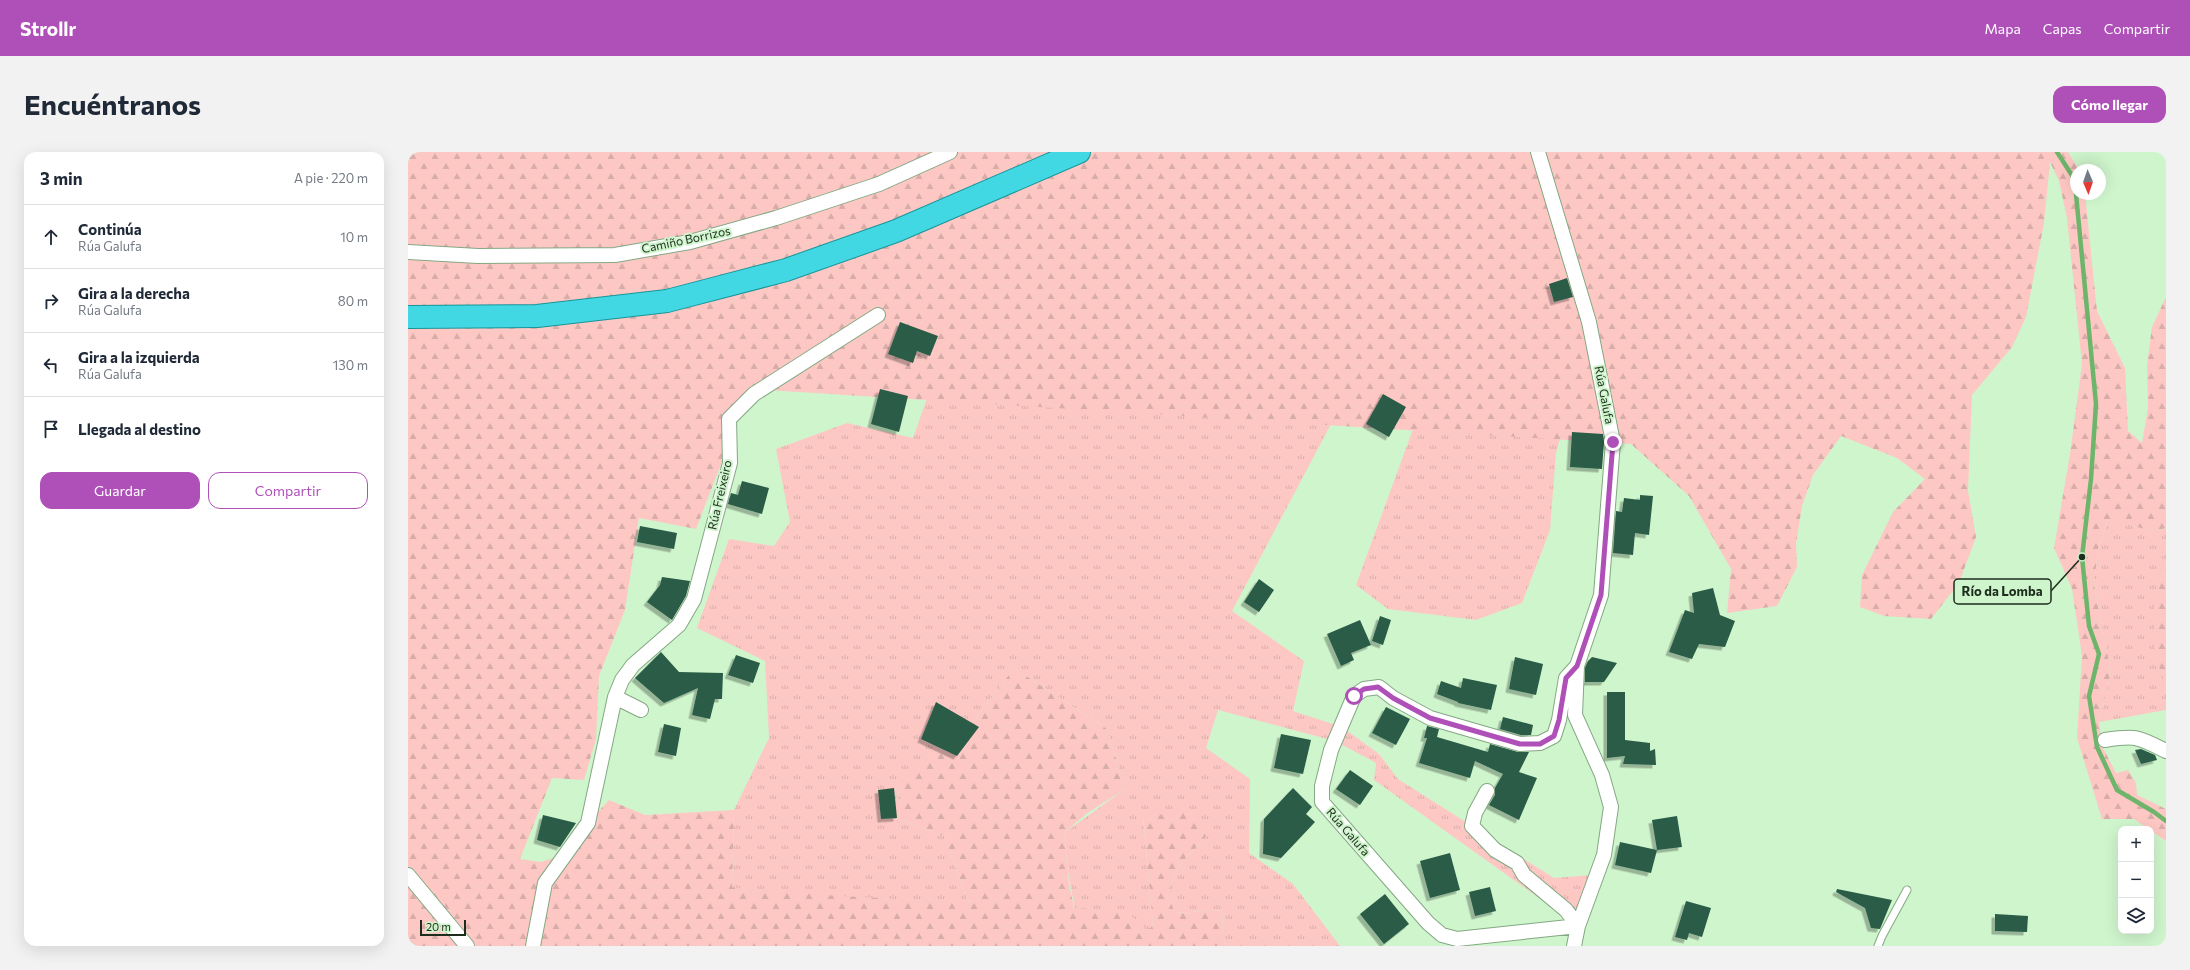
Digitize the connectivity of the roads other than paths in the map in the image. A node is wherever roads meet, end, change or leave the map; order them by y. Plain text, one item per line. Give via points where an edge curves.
1 (950, 152) edge
2 (1079, 152) edge
3 (1538, 152) edge
4 (408, 252) edge
5 (878, 314) dead end
6 (408, 317) edge
7 (1577, 666) junction
8 (615, 697) junction
9 (641, 710) dead end
10 (2105, 740) dead end
11 (2166, 751) edge
12 (1487, 791) dead end
13 (408, 875) edge
14 (1907, 890) dead end
15 (1578, 926) junction
16 (467, 946) edge
17 (533, 946) edge
18 (1574, 946) edge
19 (1878, 946) edge

1 - 4 street, Camiño Borrizos via 879,184 776,218 690,242 615,255 478,256
2 - 6 highway via 896,231 786,270 667,301 537,316
3 - 7 street, Rúa Galufa via 1589,322 1613,442 1601,595
5 - 8 street, Rúa Freixeiro via 754,394 729,419 730,463 694,599 680,625 633,665 622,680
7 - 15 street, Rúa Galufa via 1574,714 1602,775 1611,807 1604,855
7 - 15 street, Rúa Galufa via 1566,678 1554,736 1540,744 1520,744 1430,718 1378,687 1364,689 1354,696 1332,750 1322,786 1322,802 1428,923 1442,935 1457,939
8 - 9 street
8 - 17 street, Rúa Freixeiro via 588,824 545,883
10 - 11 street via 2130,736 2154,743
12 - 15 street via 1475,813 1472,826 1495,850 1517,863 1524,875 1566,910
13 - 16 street
14 - 19 lane
15 - 18 street, Rúa Galufa

